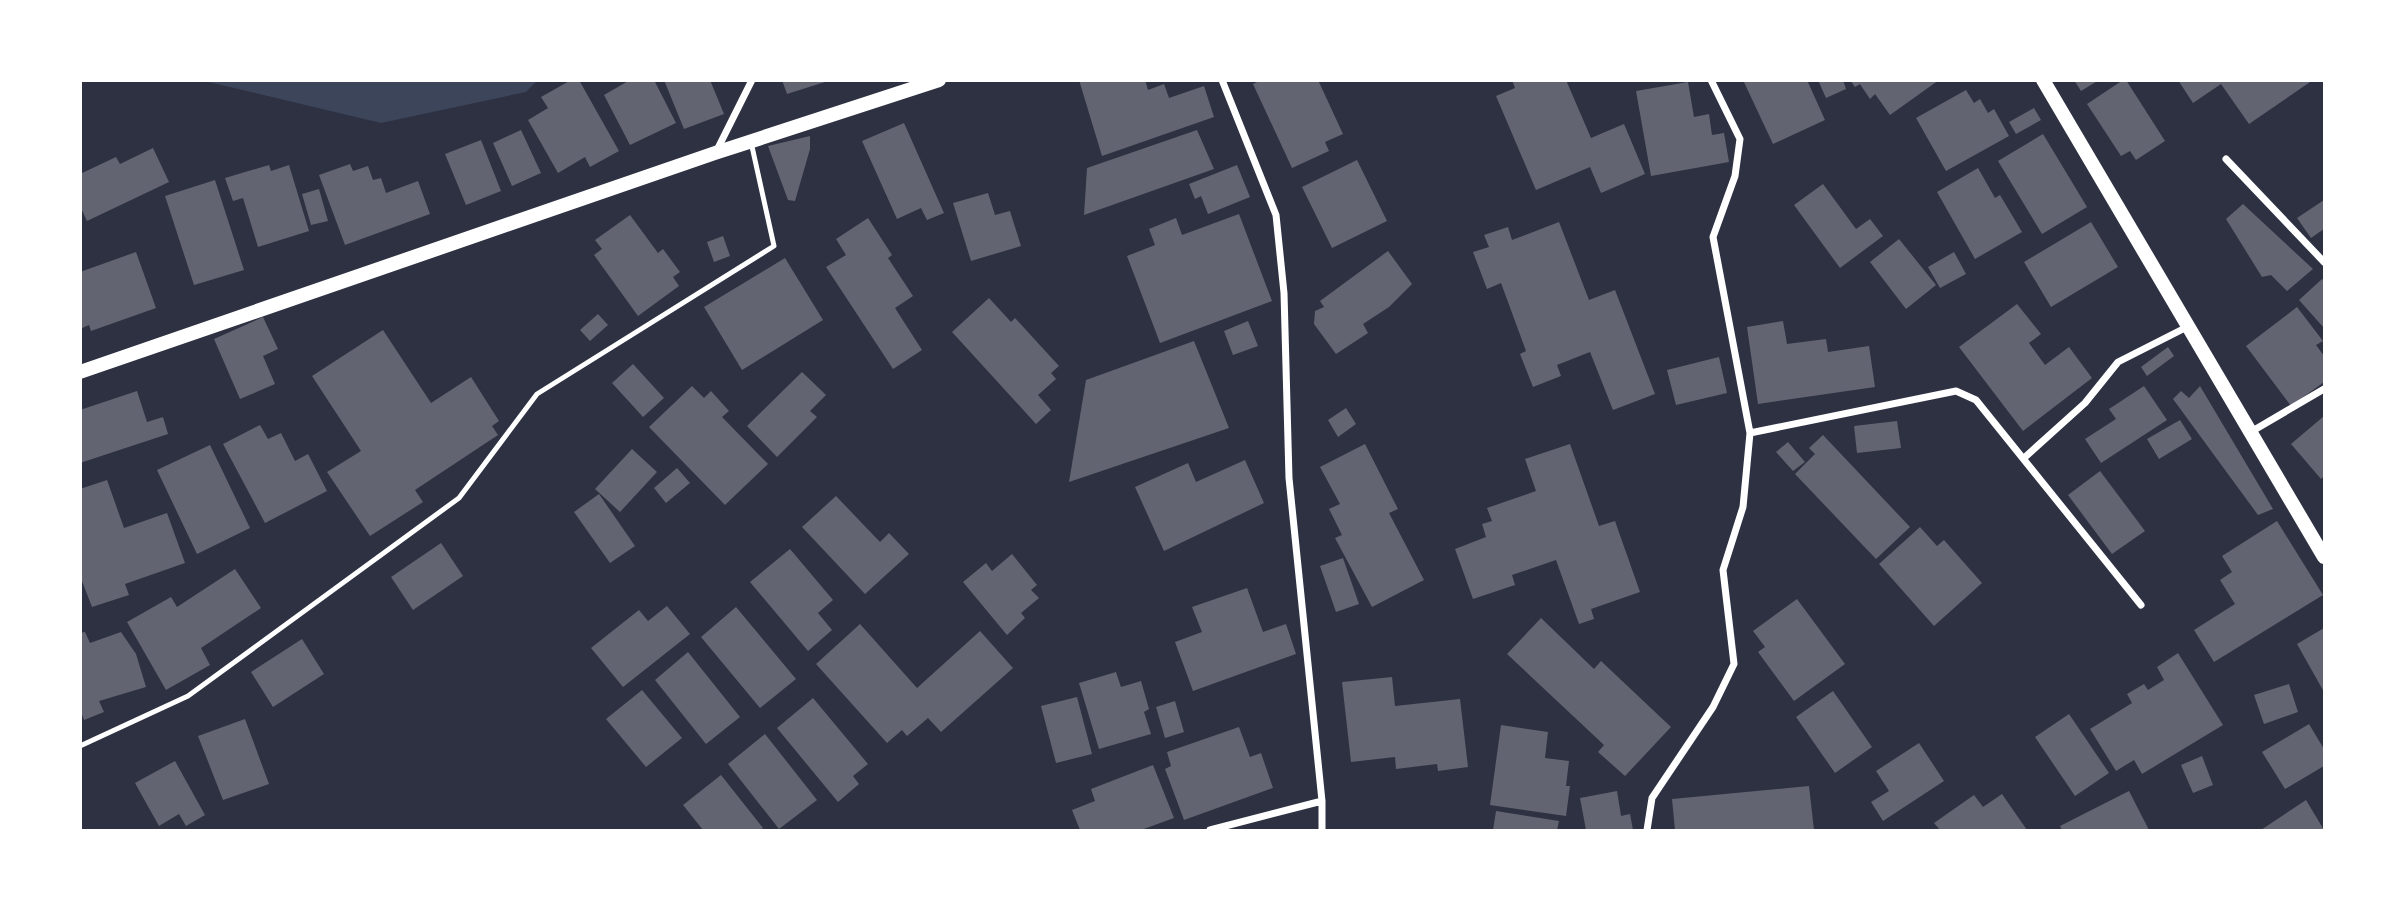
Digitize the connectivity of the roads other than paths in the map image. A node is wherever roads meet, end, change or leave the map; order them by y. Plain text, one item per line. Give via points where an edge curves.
1 (752, 80) edge
2 (939, 80) edge
3 (1222, 80) edge
4 (1711, 80) edge
5 (2043, 80) edge
6 (751, 142) junction
7 (715, 153) junction
8 (2226, 159) dead end
9 (2325, 262) edge
10 (2188, 327) junction
11 (80, 372) edge
12 (2325, 389) edge
13 (1750, 433) junction
14 (2249, 433) junction
15 (2024, 458) junction
16 (2325, 556) edge
17 (2141, 605) dead end
18 (80, 746) edge
19 (1322, 801) junction
20 (1210, 831) edge
21 (1321, 831) edge
22 (1647, 831) edge

1 - 7 street
2 - 6 main road
3 - 19 street via 1276,215 1284,293 1289,478
4 - 13 street via 1740,139 1735,176 1713,237
5 - 10 main road
6 - 7 main road
6 - 18 lane via 774,246 537,394 459,498 188,696
7 - 11 main road
8 - 9 street
10 - 14 main road
10 - 15 street via 2118,362 2084,403
12 - 14 street
13 - 15 street via 1956,391 1976,400
13 - 22 street via 1743,507 1723,570 1734,664 1713,707 1651,798
14 - 16 main road
15 - 17 street
19 - 20 street
19 - 21 street

